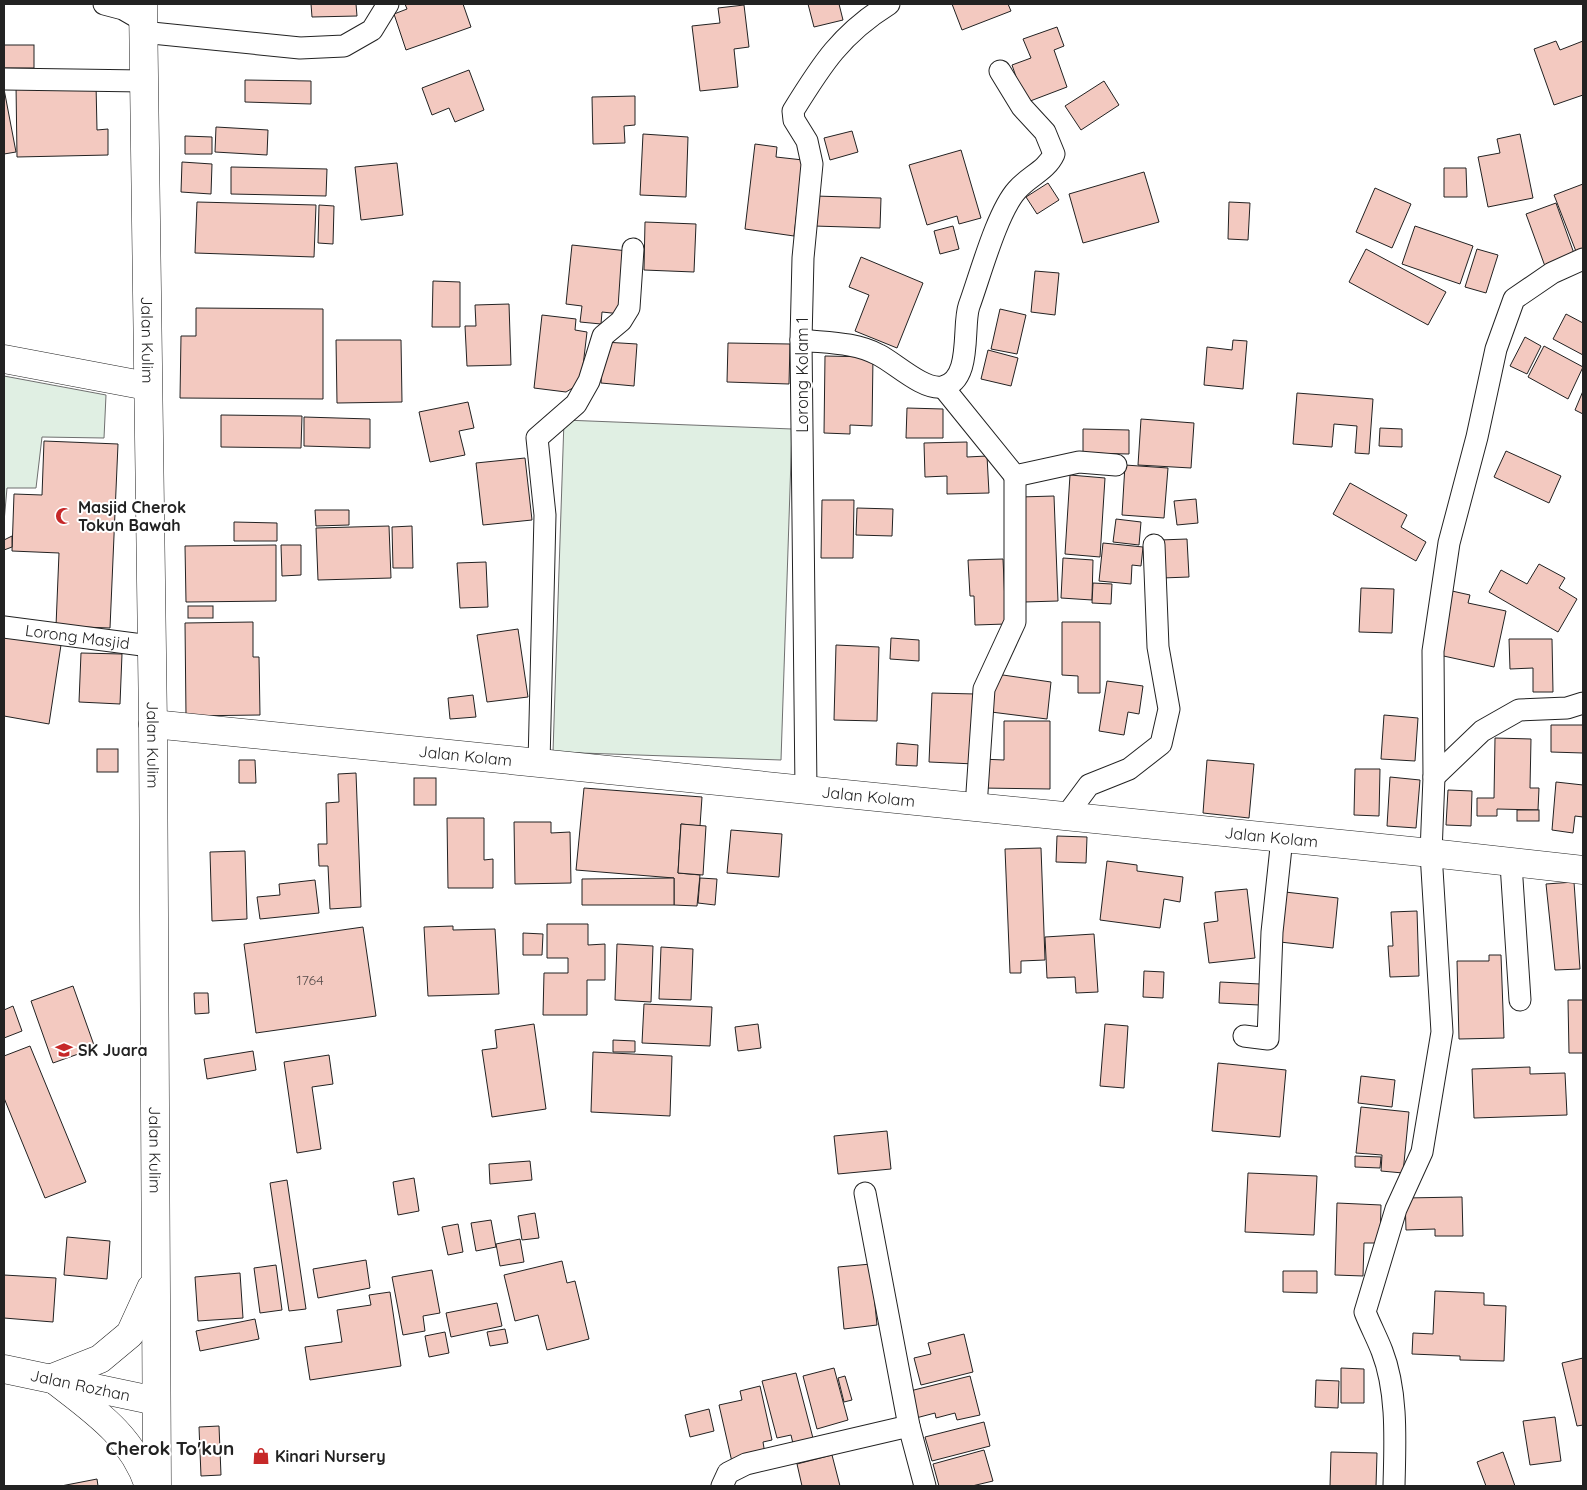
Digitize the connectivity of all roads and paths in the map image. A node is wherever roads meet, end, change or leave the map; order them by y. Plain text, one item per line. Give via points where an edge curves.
1 (104, 4) edge
2 (388, 4) edge
3 (889, 4) edge
4 (142, 19) edge
5 (1000, 70) dead end
6 (4, 79) edge
7 (143, 82) junction
8 (633, 249) dead end
9 (1583, 260) edge
10 (801, 340) junction
11 (4, 359) edge
12 (148, 386) junction
13 (943, 387) junction
14 (1116, 465) dead end
15 (1015, 476) junction
16 (1154, 545) dead end
17 (4, 627) edge
18 (150, 646) junction
19 (1583, 703) edge
20 (152, 724) junction
21 (539, 763) junction
22 (1434, 777) junction
23 (806, 790) junction
24 (976, 807) junction
25 (1066, 816) junction
26 (1282, 838) junction
27 (1431, 853) junction
28 (1511, 864) junction
29 (1583, 870) edge
30 (1520, 1000) dead end
31 (1244, 1036) dead end
32 (865, 1193) dead end
33 (155, 1277) junction
34 (4, 1369) edge
35 (52, 1378) junction
36 (156, 1401) junction
37 (910, 1426) junction
38 (149, 1486) edge
39 (157, 1486) edge
40 (722, 1486) edge
41 (925, 1486) edge
42 (1394, 1486) edge

1 - 4 street
2 - 4 street via 372,30 344,46 300,48
3 - 10 street, Lorong Kolam 1 via 848,33 820,66 793,111 812,164 803,258
4 - 7 main road, Jalan Kulim
5 - 13 street via 1022,107 1044,132 1054,154 1049,164 1016,191 999,223 967,312 966,347 958,375
6 - 7 street
7 - 12 main road, Jalan Kulim
8 - 21 street via 629,308 621,322 603,336 589,381 576,404 537,438 545,515
9 - 22 street via 1552,273 1514,299 1496,349 1451,533 1433,650
10 - 13 street via 851,345 878,354 929,386
10 - 23 street, Lorong Kolam 1
11 - 12 main road
12 - 18 main road, Jalan Kulim
13 - 15 street
14 - 15 street via 1079,462
15 - 24 street via 1015,622 984,689
16 - 25 street via 1158,647 1169,709 1161,744 1129,769 1089,785
17 - 18 street, Lorong Masjid
18 - 20 main road, Jalan Kulim
19 - 22 street via 1567,708 1519,710 1482,731
20 - 21 main road, Jalan Kolam
20 - 33 main road, Jalan Kulim
21 - 23 main road, Jalan Kolam
22 - 27 street
23 - 24 main road, Jalan Kolam
24 - 25 main road, Jalan Kolam
25 - 26 main road, Jalan Kolam
26 - 27 main road, Jalan Kolam
26 - 31 street via 1272,932 1268,1038
27 - 28 main road, Jalan Kolam
27 - 42 street via 1442,1032 1422,1152 1396,1209 1365,1312 1383,1353 1390,1383
28 - 29 main road, Jalan Kolam
28 - 30 street
32 - 37 street
33 - 35 main road via 130,1334 100,1359
33 - 36 main road, Jalan Kulim
34 - 35 main road, Jalan Rozhan
35 - 36 main road, Jalan Rozhan
35 - 38 main road via 114,1427 142,1466
36 - 39 main road, Jalan Kulim
37 - 40 street via 746,1464 728,1473
37 - 41 street

